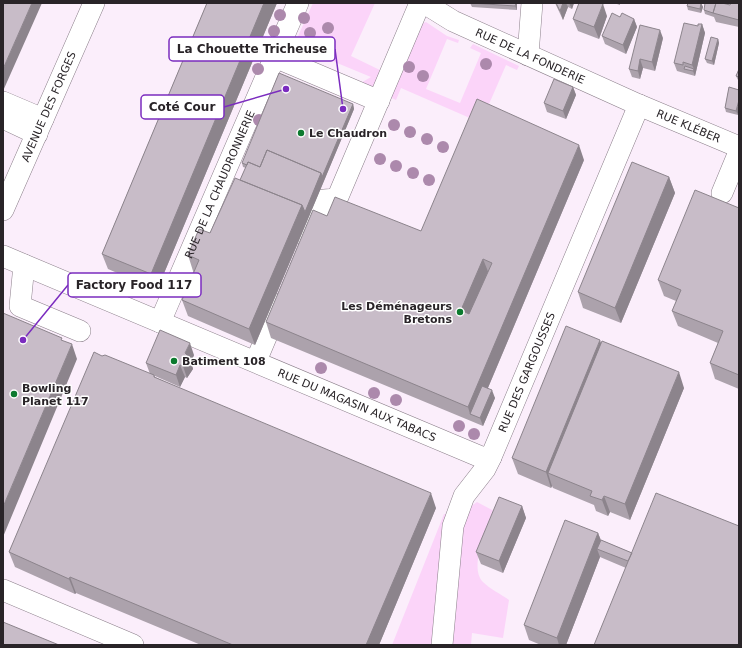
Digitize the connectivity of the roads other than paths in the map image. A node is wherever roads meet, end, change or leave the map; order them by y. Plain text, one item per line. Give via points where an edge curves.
1 (298, 3) edge
2 (420, 3) edge
3 (424, 3) edge
4 (532, 3) edge
5 (89, 4) edge
6 (528, 55) junction
7 (275, 57) junction
8 (379, 101) junction
9 (3, 102) edge
10 (638, 105) junction
11 (3, 118) edge
12 (40, 127) junction
13 (739, 147) edge
14 (739, 152) edge
15 (722, 193) dead end
16 (3, 210) edge
17 (3, 256) edge
18 (300, 258) edge
19 (24, 264) junction
20 (287, 287) edge
21 (160, 322) junction
22 (80, 332) dead end
23 (256, 361) junction
24 (491, 457) junction
25 (3, 590) edge
26 (133, 645) edge
27 (442, 645) edge

1 - 7 street, RUE DE LA CHAUDRONNERIE
2 - 8 street
3 - 6 street, RUE DE LA FONDERIE via 453,21
4 - 6 street
5 - 12 street, AVENUE DES FORGES
6 - 10 street, RUE DE LA FONDERIE
7 - 8 street
7 - 21 street, RUE DE LA CHAUDRONNERIE
8 - 18 street via 337,199 324,200
9 - 12 street
10 - 13 street, RUE KLÉBER
10 - 24 street, RUE DES GARGOUSSES
11 - 12 street
12 - 16 street, AVENUE DES FORGES
14 - 15 street
17 - 19 street, RUE DU MAGASIN AUX TABACS
19 - 21 street, RUE DU MAGASIN AUX TABACS
19 - 22 street via 20,306
20 - 23 street
21 - 23 street, RUE DU MAGASIN AUX TABACS
23 - 24 street, RUE DU MAGASIN AUX TABACS via 481,457
24 - 27 street, RUE DES GARGOUSSES via 464,496 452,526
25 - 26 street

